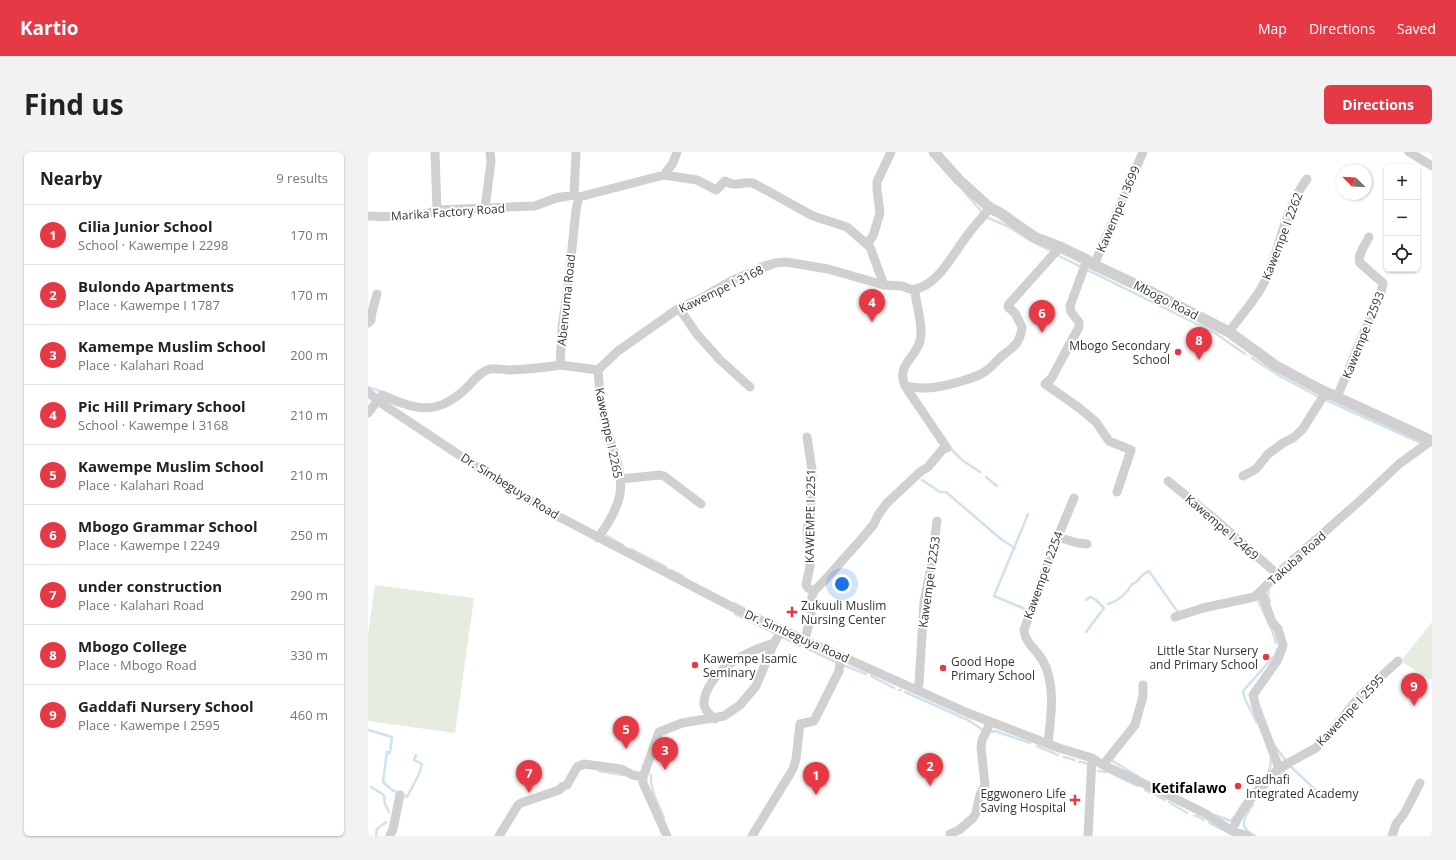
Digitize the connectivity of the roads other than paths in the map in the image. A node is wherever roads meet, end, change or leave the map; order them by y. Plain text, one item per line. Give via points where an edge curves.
1 (435, 152) edge
2 (490, 152) edge
3 (576, 152) edge
4 (677, 152) edge
5 (891, 152) edge
6 (934, 152) edge
7 (1143, 152) edge
8 (1408, 152) edge
9 (1432, 166) edge
10 (664, 175) junction
11 (1307, 178) dead end
12 (577, 196) junction
13 (485, 208) junction
14 (990, 208) junction
15 (437, 210) junction
16 (368, 216) edge
17 (1369, 237) dead end
18 (867, 244) junction
19 (1060, 247) junction
20 (1091, 263) junction
21 (884, 285) junction
22 (915, 291) junction
23 (377, 294) dead end
24 (679, 308) junction
25 (368, 323) edge
26 (1229, 332) junction
27 (560, 364) junction
28 (598, 370) junction
29 (905, 386) junction
30 (750, 387) dead end
31 (368, 392) edge
32 (1326, 392) junction
33 (383, 394) junction
34 (1337, 397) junction
35 (368, 413) edge
36 (807, 437) dead end
37 (1431, 441) edge
38 (1243, 476) dead end
39 (620, 479) junction
40 (1168, 481) dead end
41 (1117, 492) dead end
42 (1074, 498) dead end
43 (701, 504) dead end
44 (937, 521) dead end
45 (598, 538) junction
46 (1057, 538) junction
47 (1087, 544) dead end
48 (1277, 574) junction
49 (814, 591) junction
50 (1261, 591) junction
51 (1175, 617) dead end
52 (782, 630) junction
53 (806, 640) junction
54 (774, 643) junction
55 (841, 656) junction
56 (1398, 661) dead end
57 (1143, 685) dead end
58 (916, 690) junction
59 (715, 719) junction
60 (989, 722) junction
61 (1048, 743) junction
62 (1092, 758) junction
63 (1103, 765) junction
64 (1279, 768) junction
65 (643, 777) junction
66 (1420, 782) dead end
67 (400, 795) dead end
68 (1232, 831) junction
69 (390, 836) edge
70 (499, 836) edge
71 (667, 836) edge
72 (752, 836) edge
73 (950, 836) edge
74 (1088, 836) edge
75 (1248, 836) edge
76 (1392, 836) edge

1 - 15 street
2 - 13 street
3 - 12 street, Abenvuma Road
4 - 10 street
5 - 18 street via 878,182 880,213 873,236
6 - 14 street, Mbogo Road via 959,180
7 - 20 street, Kawempe I 3699
8 - 9 street
10 - 12 street, Marika Factory Road
10 - 18 street via 697,180 716,190 725,180 736,185 753,183 813,216 848,227
11 - 26 street, Kawempe I 2262 via 1291,208 1263,286
12 - 13 street, Marika Factory Road via 556,198 535,206
12 - 27 street, Abenvuma Road
13 - 15 street, Marika Factory Road
14 - 19 street, Mbogo Road via 1036,238
14 - 22 street via 940,273
15 - 16 street, Marika Factory Road via 416,215
17 - 34 street, Kawempe I 2593 via 1359,260 1383,283
18 - 21 street via 872,250
19 - 20 street, Mbogo Road
19 - 29 street via 1009,304 1008,307 1015,313 1022,327 1014,348 986,371 974,377 945,386
20 - 26 street, Mbogo Road
20 - 41 street, Kawempe I 3699 via 1070,306 1071,312 1079,322 1078,327 1051,379 1045,384 1096,422 1109,441 1131,450
21 - 22 street, Kawempe I 3168 via 902,286
21 - 24 street, Kawempe I 3168 via 828,269 786,262 775,263 735,279
22 - 29 street via 921,337 904,367 902,376
23 - 25 street
24 - 28 street, Kawempe I 3168 via 618,351
24 - 30 street via 696,333 720,360
26 - 32 street, Mbogo Road via 1276,366
27 - 28 street
27 - 33 street via 538,369 490,369 480,374 462,393 451,400 426,409 403,405
28 - 39 street, Kawempe I 2265 via 604,420 611,438
29 - 49 street via 947,448 887,503 874,524
31 - 33 street, Dr. Simbeguya Road
32 - 34 street, Mbogo Road
32 - 38 street via 1302,430 1268,454 1256,469
33 - 35 street
33 - 45 street, Dr. Simbeguya Road via 498,481
34 - 37 street, Mbogo Road
36 - 49 street, KAWEMPE I 2251 via 812,470 807,530 810,566 806,585
37 - 48 street, Takuba Road via 1399,464
39 - 43 street via 664,476
39 - 45 street, Kawempe I 2265 via 620,494 611,517
40 - 48 street, Kawempe I 2469
42 - 46 street, Kawempe I 2254
44 - 58 street, Kawempe I 2253 via 924,602 919,684
45 - 52 street, Dr. Simbeguya Road
46 - 47 street
46 - 61 street, Kawempe I 2254 via 1024,630 1026,640 1043,661 1049,682 1051,711
48 - 50 street, Takuba Road
49 - 53 street
50 - 51 street via 1254,597
50 - 64 street, Takuba Road via 1269,617 1278,629 1283,644 1277,661 1254,695
52 - 53 street, Dr. Simbeguya Road
52 - 54 street
53 - 55 street, Dr. Simbeguya Road
54 - 59 street via 756,686 735,708
54 - 59 street via 762,646 727,666 716,677 708,689 704,702 706,710
55 - 58 street, Dr. Simbeguya Road
55 - 72 street via 839,671 814,721 800,724 793,769
56 - 64 street, Kawempe I 2595 via 1361,695 1316,748
57 - 63 street via 1143,696 1134,725
58 - 60 street, Dr. Simbeguya Road
59 - 65 street via 682,723 659,732
60 - 61 street, Dr. Simbeguya Road
60 - 73 street via 981,747 985,785 976,813
61 - 62 street, Dr. Simbeguya Road
62 - 63 street, Dr. Simbeguya Road
62 - 74 street
63 - 68 street, Dr. Simbeguya Road via 1172,796
64 - 68 street via 1246,805
65 - 70 street via 621,769 584,764 578,767 567,785 559,790 521,802
65 - 71 street via 643,783
66 - 76 street
67 - 69 street
68 - 75 street, Dr. Simbeguya Road

